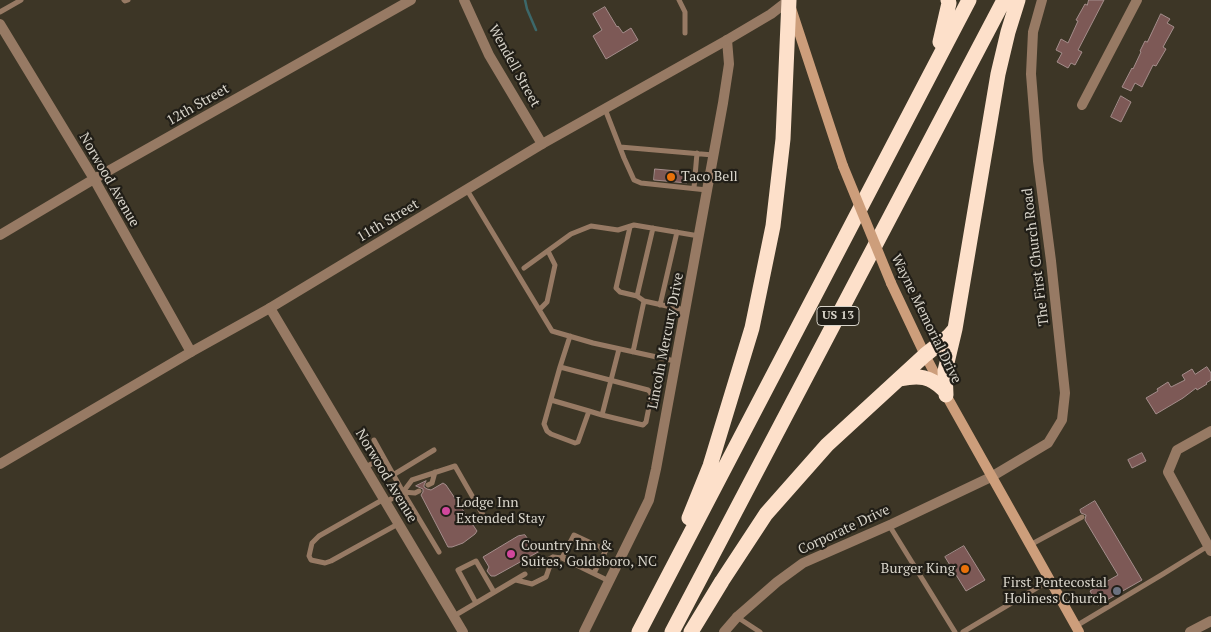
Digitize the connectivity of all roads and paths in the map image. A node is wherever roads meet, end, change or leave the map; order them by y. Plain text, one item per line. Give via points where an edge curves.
1 (21, 0) edge
2 (124, 0) edge
3 (128, 0) edge
4 (411, 0) edge
5 (464, 0) edge
6 (679, 0) edge
7 (789, 0) edge
8 (948, 0) edge
9 (969, 0) edge
10 (1004, 0) edge
11 (1018, 0) edge
12 (1042, 0) edge
13 (1137, 0) edge
14 (0, 12) edge
15 (0, 24) edge
16 (685, 33) dead end
17 (727, 40) junction
18 (915, 102) junction
19 (1082, 106) dead end
20 (605, 108) junction
21 (542, 144) junction
22 (620, 147) junction
23 (697, 153) junction
24 (713, 155) junction
25 (94, 179) junction
26 (694, 188) junction
27 (466, 189) junction
28 (707, 190) junction
29 (630, 227) junction
30 (653, 228) junction
31 (677, 232) junction
32 (0, 235) edge
33 (699, 236) junction
34 (548, 251) junction
35 (524, 268) dead end
36 (637, 296) junction
37 (644, 301) junction
38 (660, 305) junction
39 (270, 308) junction
40 (540, 309) junction
41 (685, 310) junction
42 (955, 328) junction
43 (570, 336) junction
44 (619, 349) junction
45 (191, 352) junction
46 (633, 352) junction
47 (925, 355) junction
48 (675, 361) junction
49 (560, 367) junction
50 (900, 379) junction
51 (611, 381) junction
52 (945, 393) junction
53 (551, 400) junction
54 (589, 411) junction
55 (602, 415) junction
56 (1211, 431) edge
57 (374, 440) dead end
58 (434, 450) dead end
59 (384, 458) junction
60 (0, 464) edge
61 (364, 467) junction
62 (435, 472) junction
63 (393, 475) junction
64 (991, 477) junction
65 (428, 485) dead end
66 (419, 491) dead end
67 (403, 492) junction
68 (385, 501) junction
69 (1082, 517) dead end
70 (487, 522) dead end
71 (398, 524) junction
72 (889, 525) junction
73 (1030, 545) junction
74 (1210, 548) edge
75 (439, 552) dead end
76 (553, 557) junction
77 (562, 558) junction
78 (538, 566) dead end
79 (594, 573) junction
80 (526, 574) dead end
81 (516, 580) junction
82 (1050, 580) junction
83 (609, 581) junction
84 (494, 592) junction
85 (476, 603) junction
86 (454, 616) junction
87 (647, 617) junction
88 (736, 617) junction
89 (1211, 621) edge
90 (1078, 629) edge
91 (463, 632) edge
92 (584, 632) edge
93 (639, 632) edge
94 (672, 632) edge
95 (691, 632) edge
96 (724, 632) edge
97 (760, 632) edge
98 (954, 632) edge
99 (963, 632) edge
100 (1190, 632) edge

1 - 14 lane
2 - 3 lane
4 - 25 street, 12th Street
5 - 21 street, Wendell Street via 489,55
6 - 16 lane via 684,12
7 - 17 street, 11th Street
7 - 47 main road, Wayne Memorial Drive, bridge via 843,166 891,283
7 - 87 highway via 783,139 773,226 752,328 710,466
8 - 18 highway via 940,42
9 - 18 highway, US 13
10 - 94 highway, US 13
11 - 42 highway via 998,74
12 - 64 street, The First Church Road via 1033,32 1031,74 1065,394 1062,420 1048,443
13 - 19 street
15 - 25 street, Norwood Avenue
17 - 20 street, 11th Street
17 - 24 street, Lincoln Mercury Drive via 729,64
18 - 87 highway, US 13
20 - 21 street, 11th Street
20 - 22 lane
21 - 27 street, 11th Street
22 - 23 lane
22 - 26 lane via 634,180
23 - 24 lane
23 - 26 lane
24 - 28 street, Lincoln Mercury Drive
25 - 32 street, 12th Street
25 - 45 street, Norwood Avenue
26 - 28 lane
27 - 39 street, 11th Street
27 - 40 lane
28 - 33 street, Lincoln Mercury Drive
29 - 30 lane
29 - 34 lane via 618,230 592,226 571,234
29 - 36 lane via 616,288
30 - 31 lane
30 - 36 lane
31 - 33 lane
31 - 38 lane
33 - 41 street, Lincoln Mercury Drive
34 - 35 lane
34 - 40 lane via 555,265 547,302
36 - 37 lane
37 - 38 lane
37 - 46 lane
38 - 41 lane
39 - 45 street, 11th Street
39 - 61 street, Norwood Avenue
40 - 43 lane via 552,331
41 - 48 street, Lincoln Mercury Drive
42 - 47 highway
42 - 52 highway via 945,371
43 - 44 lane
43 - 49 lane
44 - 46 lane
44 - 51 lane
45 - 60 street, 11th Street
46 - 48 lane
47 - 50 highway
47 - 52 main road, Wayne Memorial Drive
48 - 83 street, Lincoln Mercury Drive via 649,500
49 - 51 lane
49 - 53 lane
50 - 52 highway via 924,377 938,384
50 - 95 highway via 827,446 766,514
51 - 55 lane
51 - 55 lane via 651,393 646,422 639,425
52 - 64 main road, Wayne Memorial Drive
53 - 54 lane
53 - 54 lane via 544,424 546,431 575,443
54 - 55 lane
56 - 74 street via 1177,450 1168,472
57 - 59 lane
58 - 63 lane
59 - 61 lane
59 - 63 lane
61 - 68 street, Norwood Avenue
62 - 65 lane via 432,483
62 - 67 lane via 412,480
62 - 70 lane via 455,466
63 - 67 lane
64 - 72 street, Corporate Drive
64 - 73 main road, Wayne Memorial Drive
66 - 67 lane
67 - 68 lane
67 - 75 lane
68 - 71 street, Norwood Avenue
68 - 71 lane via 319,536 312,542 311,560 331,561
69 - 73 lane
71 - 86 street, Norwood Avenue
72 - 88 street, Corporate Drive via 803,563
72 - 98 lane
73 - 82 main road, Wayne Memorial Drive
74 - 90 lane
76 - 77 lane
76 - 78 lane
76 - 81 lane via 546,577 532,584
77 - 79 lane
77 - 79 lane via 574,535 606,550
79 - 83 lane
80 - 81 lane
81 - 84 lane
82 - 90 main road, Wayne Memorial Drive
82 - 99 lane
83 - 92 street, Lincoln Mercury Drive
84 - 85 lane
84 - 85 lane via 476,561 458,570
85 - 86 lane
86 - 91 street, Norwood Avenue
87 - 93 highway, US 13
88 - 96 street, Corporate Drive
88 - 97 lane
89 - 100 street

